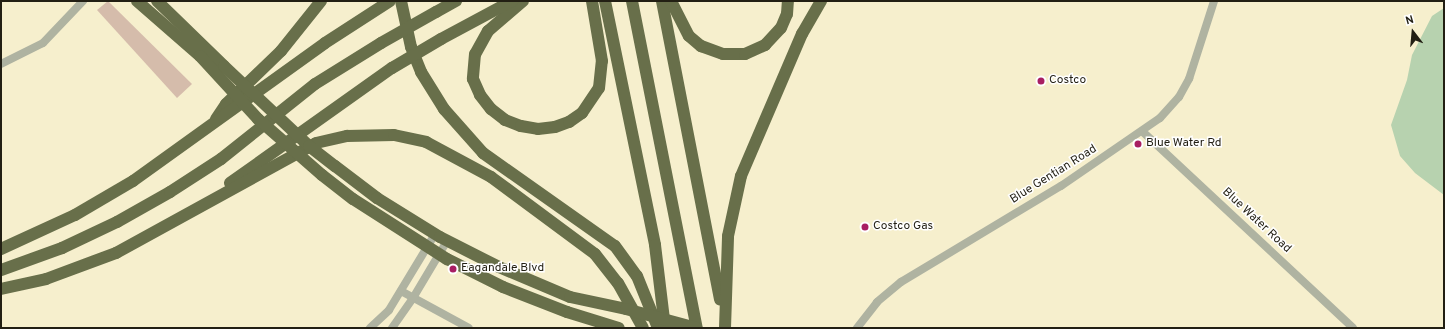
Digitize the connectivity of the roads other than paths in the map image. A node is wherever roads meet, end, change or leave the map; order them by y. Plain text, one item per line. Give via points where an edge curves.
1 (83, 1) edge
2 (137, 1) edge
3 (157, 1) edge
4 (321, 1) edge
5 (390, 1) edge
6 (401, 1) edge
7 (456, 1) edge
8 (512, 1) edge
9 (523, 1) edge
10 (592, 1) edge
11 (605, 1) edge
12 (632, 1) edge
13 (662, 1) edge
14 (671, 1) edge
15 (788, 1) edge
16 (821, 1) edge
17 (1214, 1) edge
18 (1, 64) edge
19 (212, 126) junction
20 (1143, 132) junction
21 (185, 215) junction
22 (435, 234) junction
23 (447, 241) junction
24 (428, 247) junction
25 (1, 249) edge
26 (440, 254) junction
27 (1, 270) edge
28 (1, 289) edge
29 (401, 291) junction
30 (413, 298) junction
31 (725, 325) edge
32 (370, 328) edge
33 (392, 328) edge
34 (468, 328) edge
35 (619, 328) edge
36 (643, 328) edge
37 (658, 328) edge
38 (665, 328) edge
39 (696, 328) edge
40 (857, 328) edge
41 (1353, 328) edge

1 - 18 street via 43,43
2 - 24 highway, bridge via 200,56 258,118 322,175 353,199
3 - 22 highway, bridge via 309,146 377,198
4 - 19 highway via 281,51 226,104
5 - 19 highway via 325,43
6 - 37 highway via 411,47 421,72 448,115 483,153 615,246 637,276
7 - 27 highway, bridge via 315,84 221,159 170,192 117,222 68,245
8 - 21 highway, bridge via 392,68
9 - 10 highway via 488,31 475,54 473,79 480,95 491,109 505,120 538,129 556,127 569,122 582,113 600,88 602,61
11 - 38 highway via 655,245
12 - 39 highway
13 - 31 highway
14 - 15 highway via 689,36 701,46 723,54 745,54 765,45 781,28 787,14
16 - 31 highway via 802,34 741,176 728,236
17 - 20 street, Blue Gentian Road via 1194,69 1183,91 1168,111
19 - 25 highway via 133,181 76,215
20 - 40 street, Blue Gentian Road via 1061,186 901,282 877,302
20 - 41 street, Blue Water Road
21 - 28 highway via 116,253 46,279
21 - 36 highway via 316,143 348,136 394,135 426,142 491,177 595,254 618,283
22 - 23 highway
22 - 24 street
23 - 26 street
23 - 39 highway, bridge via 499,267 570,297
24 - 26 highway
24 - 29 street
26 - 30 street
26 - 35 highway via 503,287
29 - 30 street
29 - 32 street via 389,310
30 - 33 street
30 - 34 street

